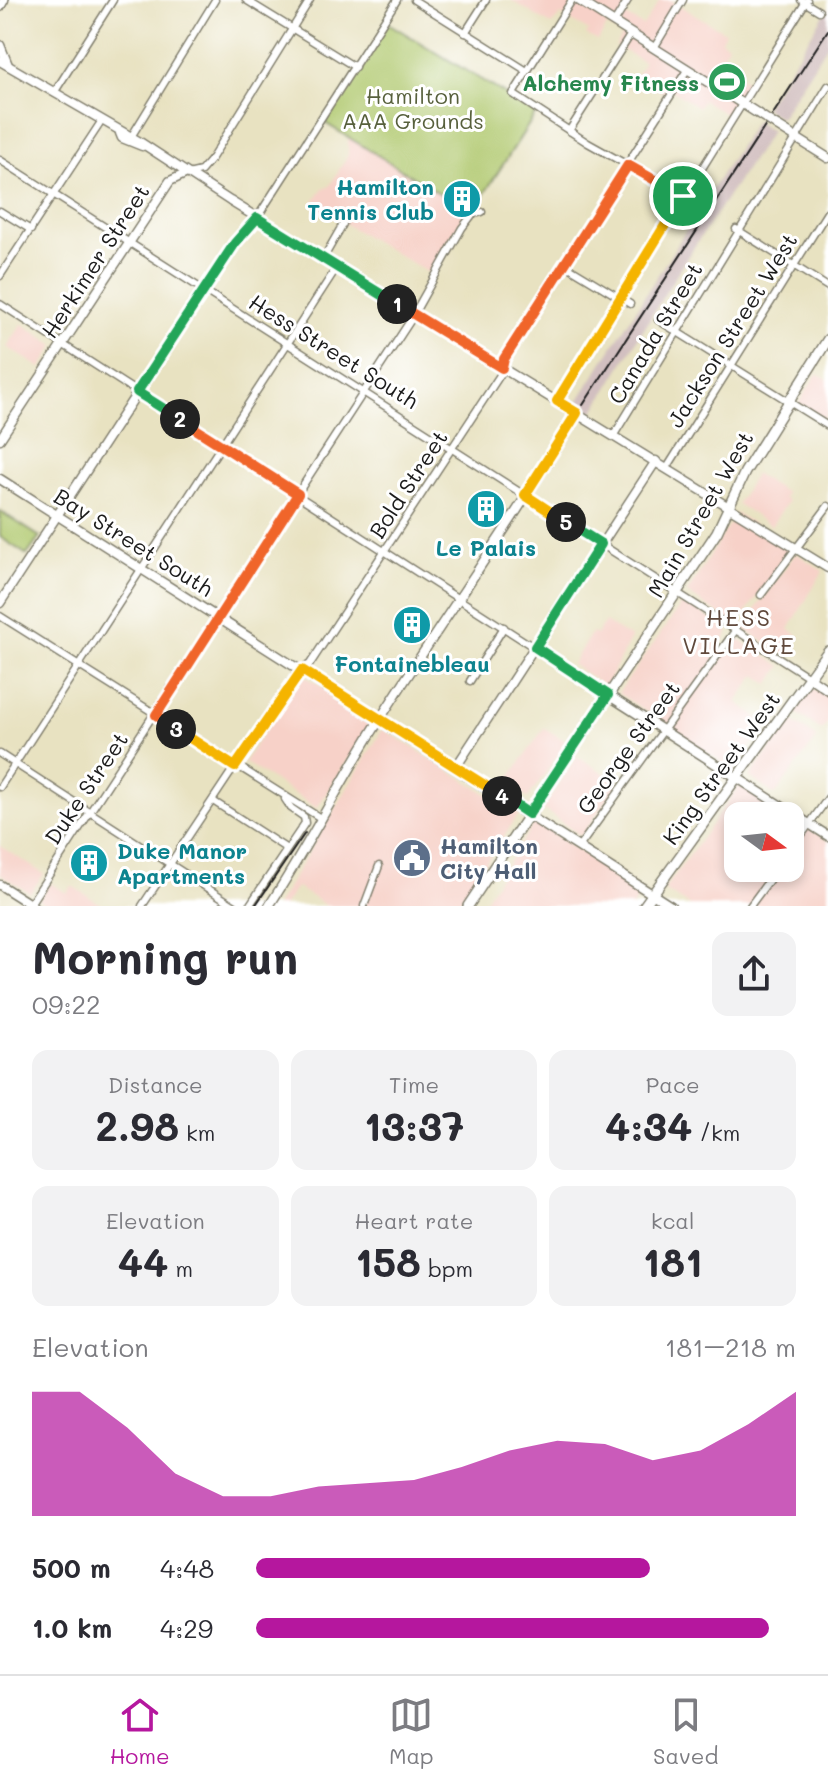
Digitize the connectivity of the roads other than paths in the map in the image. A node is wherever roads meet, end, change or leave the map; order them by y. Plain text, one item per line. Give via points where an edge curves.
1 (4, 0) edge
2 (113, 0) edge
3 (215, 0) edge
4 (246, 0) edge
5 (310, 0) edge
6 (397, 0) edge
7 (414, 0) edge
8 (486, 0) edge
9 (575, 0) edge
10 (628, 0) edge
11 (683, 0) edge
12 (804, 1) edge
13 (0, 7) edge
14 (819, 11) dead end
15 (614, 23) junction
16 (293, 28) junction
17 (465, 33) junction
18 (631, 34) junction
19 (0, 45) edge
20 (654, 48) junction
21 (4, 63) edge
22 (355, 67) junction
23 (687, 70) junction
24 (527, 71) junction
25 (828, 86) edge
26 (54, 93) junction
27 (740, 103) junction
28 (101, 122) junction
29 (569, 131) junction
30 (120, 133) junction
31 (131, 137) junction
32 (796, 137) junction
33 (142, 146) junction
34 (828, 158) edge
35 (0, 160) edge
36 (628, 165) junction
37 (186, 174) junction
38 (54, 194) junction
39 (683, 196) junction
40 (0, 211) edge
41 (828, 211) edge
42 (482, 212) dead end
43 (257, 218) junction
44 (343, 224) dead end
45 (31, 230) junction
46 (737, 230) junction
47 (129, 242) junction
48 (323, 259) junction
49 (564, 264) junction
50 (794, 265) junction
51 (337, 267) junction
52 (0, 276) edge
53 (828, 287) edge
54 (206, 290) junction
55 (620, 298) junction
56 (0, 304) edge
57 (630, 304) dead end
58 (412, 313) junction
59 (658, 320) dead end
60 (676, 332) junction
61 (828, 339) edge
62 (288, 342) junction
63 (62, 345) junction
64 (732, 367) junction
65 (502, 368) junction
66 (137, 392) junction
67 (364, 392) junction
68 (557, 401) junction
69 (788, 402) junction
70 (577, 413) junction
71 (828, 426) edge
72 (614, 435) junction
73 (0, 439) edge
74 (221, 445) junction
75 (453, 448) junction
76 (656, 461) junction
77 (667, 468) junction
78 (0, 479) edge
79 (298, 494) junction
80 (525, 495) junction
81 (729, 506) junction
82 (828, 506) edge
83 (58, 516) junction
84 (601, 544) junction
85 (796, 547) junction
86 (387, 549) junction
87 (141, 568) junction
88 (828, 568) edge
89 (677, 593) junction
90 (761, 595) dead end
91 (459, 597) junction
92 (0, 603) edge
93 (0, 616) edge
94 (219, 617) junction
95 (504, 627) junction
96 (735, 631) junction
97 (535, 647) junction
98 (828, 651) edge
99 (77, 665) junction
100 (302, 670) junction
101 (809, 677) junction
102 (470, 681) dead end
103 (828, 690) edge
104 (608, 695) junction
105 (156, 715) junction
106 (380, 719) junction
107 (663, 729) junction
108 (0, 754) edge
109 (16, 763) junction
110 (235, 767) junction
111 (456, 767) junction
112 (737, 776) junction
113 (0, 787) edge
114 (283, 796) junction
115 (828, 798) edge
116 (213, 801) junction
117 (91, 813) junction
118 (529, 814) junction
119 (322, 819) junction
120 (809, 824) junction
121 (804, 831) edge
122 (828, 836) edge
123 (579, 847) junction
124 (287, 849) junction
125 (170, 864) junction
126 (379, 866) dead end
127 (768, 882) edge
128 (1, 888) edge
129 (653, 894) junction
130 (32, 905) edge
131 (142, 906) edge
132 (235, 906) edge
133 (249, 906) edge
134 (269, 906) edge
135 (364, 906) edge
136 (468, 906) edge
137 (644, 906) edge
138 (671, 906) edge
139 (750, 906) edge

1 - 13 street
2 - 26 street
3 - 31 street
4 - 16 street
5 - 16 street, Herkimer Street
6 - 22 street
7 - 17 street
8 - 17 street
9 - 15 street
9 - 24 street
10 - 15 street
11 - 20 street
12 - 14 street
12 - 27 street
15 - 18 street
16 - 22 street
16 - 37 street, Herkimer Street via 212,158 201,171
17 - 24 street
18 - 20 street
18 - 29 street
19 - 21 street
20 - 23 street
21 - 26 street
22 - 43 street
23 - 27 street
23 - 36 street, Bold Street
24 - 29 street via 514,90 516,97
25 - 32 street, Canada Street
26 - 28 street
27 - 32 street, bridge
27 - 39 street
28 - 30 street
28 - 38 street
29 - 36 street
30 - 31 street
30 - 33 street via 129,143
31 - 33 street
32 - 34 street
32 - 46 street, Canada Street
33 - 37 street
35 - 38 street, Hess Street South
36 - 39 street
36 - 49 street, Bold Street
37 - 43 street
37 - 47 street, Herkimer Street via 172,178
38 - 45 street
38 - 47 street, Hess Street South
39 - 55 street
40 - 45 street
41 - 50 street, Jackson Street West
42 - 58 street, Duke Street via 464,226
43 - 48 street
43 - 54 street
44 - 48 street
45 - 52 street
46 - 50 street
46 - 60 street, Canada Street
47 - 54 street, Hess Street South
47 - 63 street, Herkimer Street
48 - 51 street
49 - 55 street
49 - 65 street, Bold Street
50 - 53 street
50 - 64 street, Jackson Street West
51 - 58 street
51 - 62 street
54 - 62 street, Hess Street South
54 - 66 street
55 - 57 street
55 - 68 street
56 - 63 street
58 - 65 street
58 - 67 street, Duke Street
59 - 60 street
60 - 64 street
60 - 72 street, Canada Street
61 - 69 main road, Main Street West
62 - 67 street, Hess Street South
62 - 74 street
63 - 66 street
63 - 73 street, Herkimer Street
64 - 69 street
64 - 77 street, Jackson Street West
65 - 68 street
65 - 75 street, Bold Street
66 - 74 street
66 - 83 street
67 - 75 street, Hess Street South
67 - 79 street, Duke Street
68 - 70 street
69 - 71 street
69 - 81 main road, Main Street West
70 - 72 street
70 - 80 street
72 - 76 street
74 - 79 street
74 - 87 street
75 - 80 street, Hess Street South
75 - 86 street, Bold Street
76 - 77 street
76 - 84 street
77 - 81 street
78 - 83 street, Bay Street South
79 - 86 street
79 - 94 street, Duke Street
80 - 84 street, Hess Street South
80 - 91 street
81 - 85 street
81 - 89 main road, Main Street West
82 - 85 street
83 - 87 street, Bay Street South
83 - 92 street
84 - 89 street, Hess Street South
84 - 97 street
85 - 88 street
85 - 90 street
86 - 91 street
86 - 100 street, Bold Street
87 - 94 street, Bay Street South
87 - 99 street
89 - 96 street, Hess Street South
89 - 104 main road, Main Street West
91 - 95 street
91 - 106 street
93 - 99 street
94 - 100 street, Bay Street South
94 - 105 street, Duke Street
95 - 97 street
95 - 102 street
96 - 101 street, Hess Street South
96 - 107 street, George Street
97 - 104 street
97 - 111 street
98 - 101 main road, King Street West
99 - 105 street
99 - 109 street
100 - 106 street, Bay Street South
100 - 110 street, Bold Street
101 - 103 street
101 - 112 main road, King Street West
104 - 107 street
104 - 118 main road, Main Street West
105 - 110 street
105 - 117 street, Duke Street
106 - 111 street, Bay Street South
106 - 119 street
107 - 112 street
107 - 123 street, George Street
108 - 109 street
109 - 113 street
109 - 117 street
110 - 114 street
110 - 116 street, Bold Street
111 - 118 street, Bay Street South
112 - 120 street
112 - 129 main road, King Street West
114 - 119 street
114 - 124 street via 305,820
115 - 120 street
116 - 124 street
116 - 125 street, Bold Street
117 - 125 street
117 - 130 street, Duke Street
118 - 123 street, Bay Street South
118 - 136 main road, Main Street West
119 - 134 street
120 - 121 street
120 - 122 street
123 - 129 street, Bay Street South
124 - 133 street
125 - 131 street, Bold Street
125 - 132 street
126 - 135 street
127 - 139 street
128 - 130 street
129 - 137 main road, King Street West
129 - 138 street, Bay Street South

